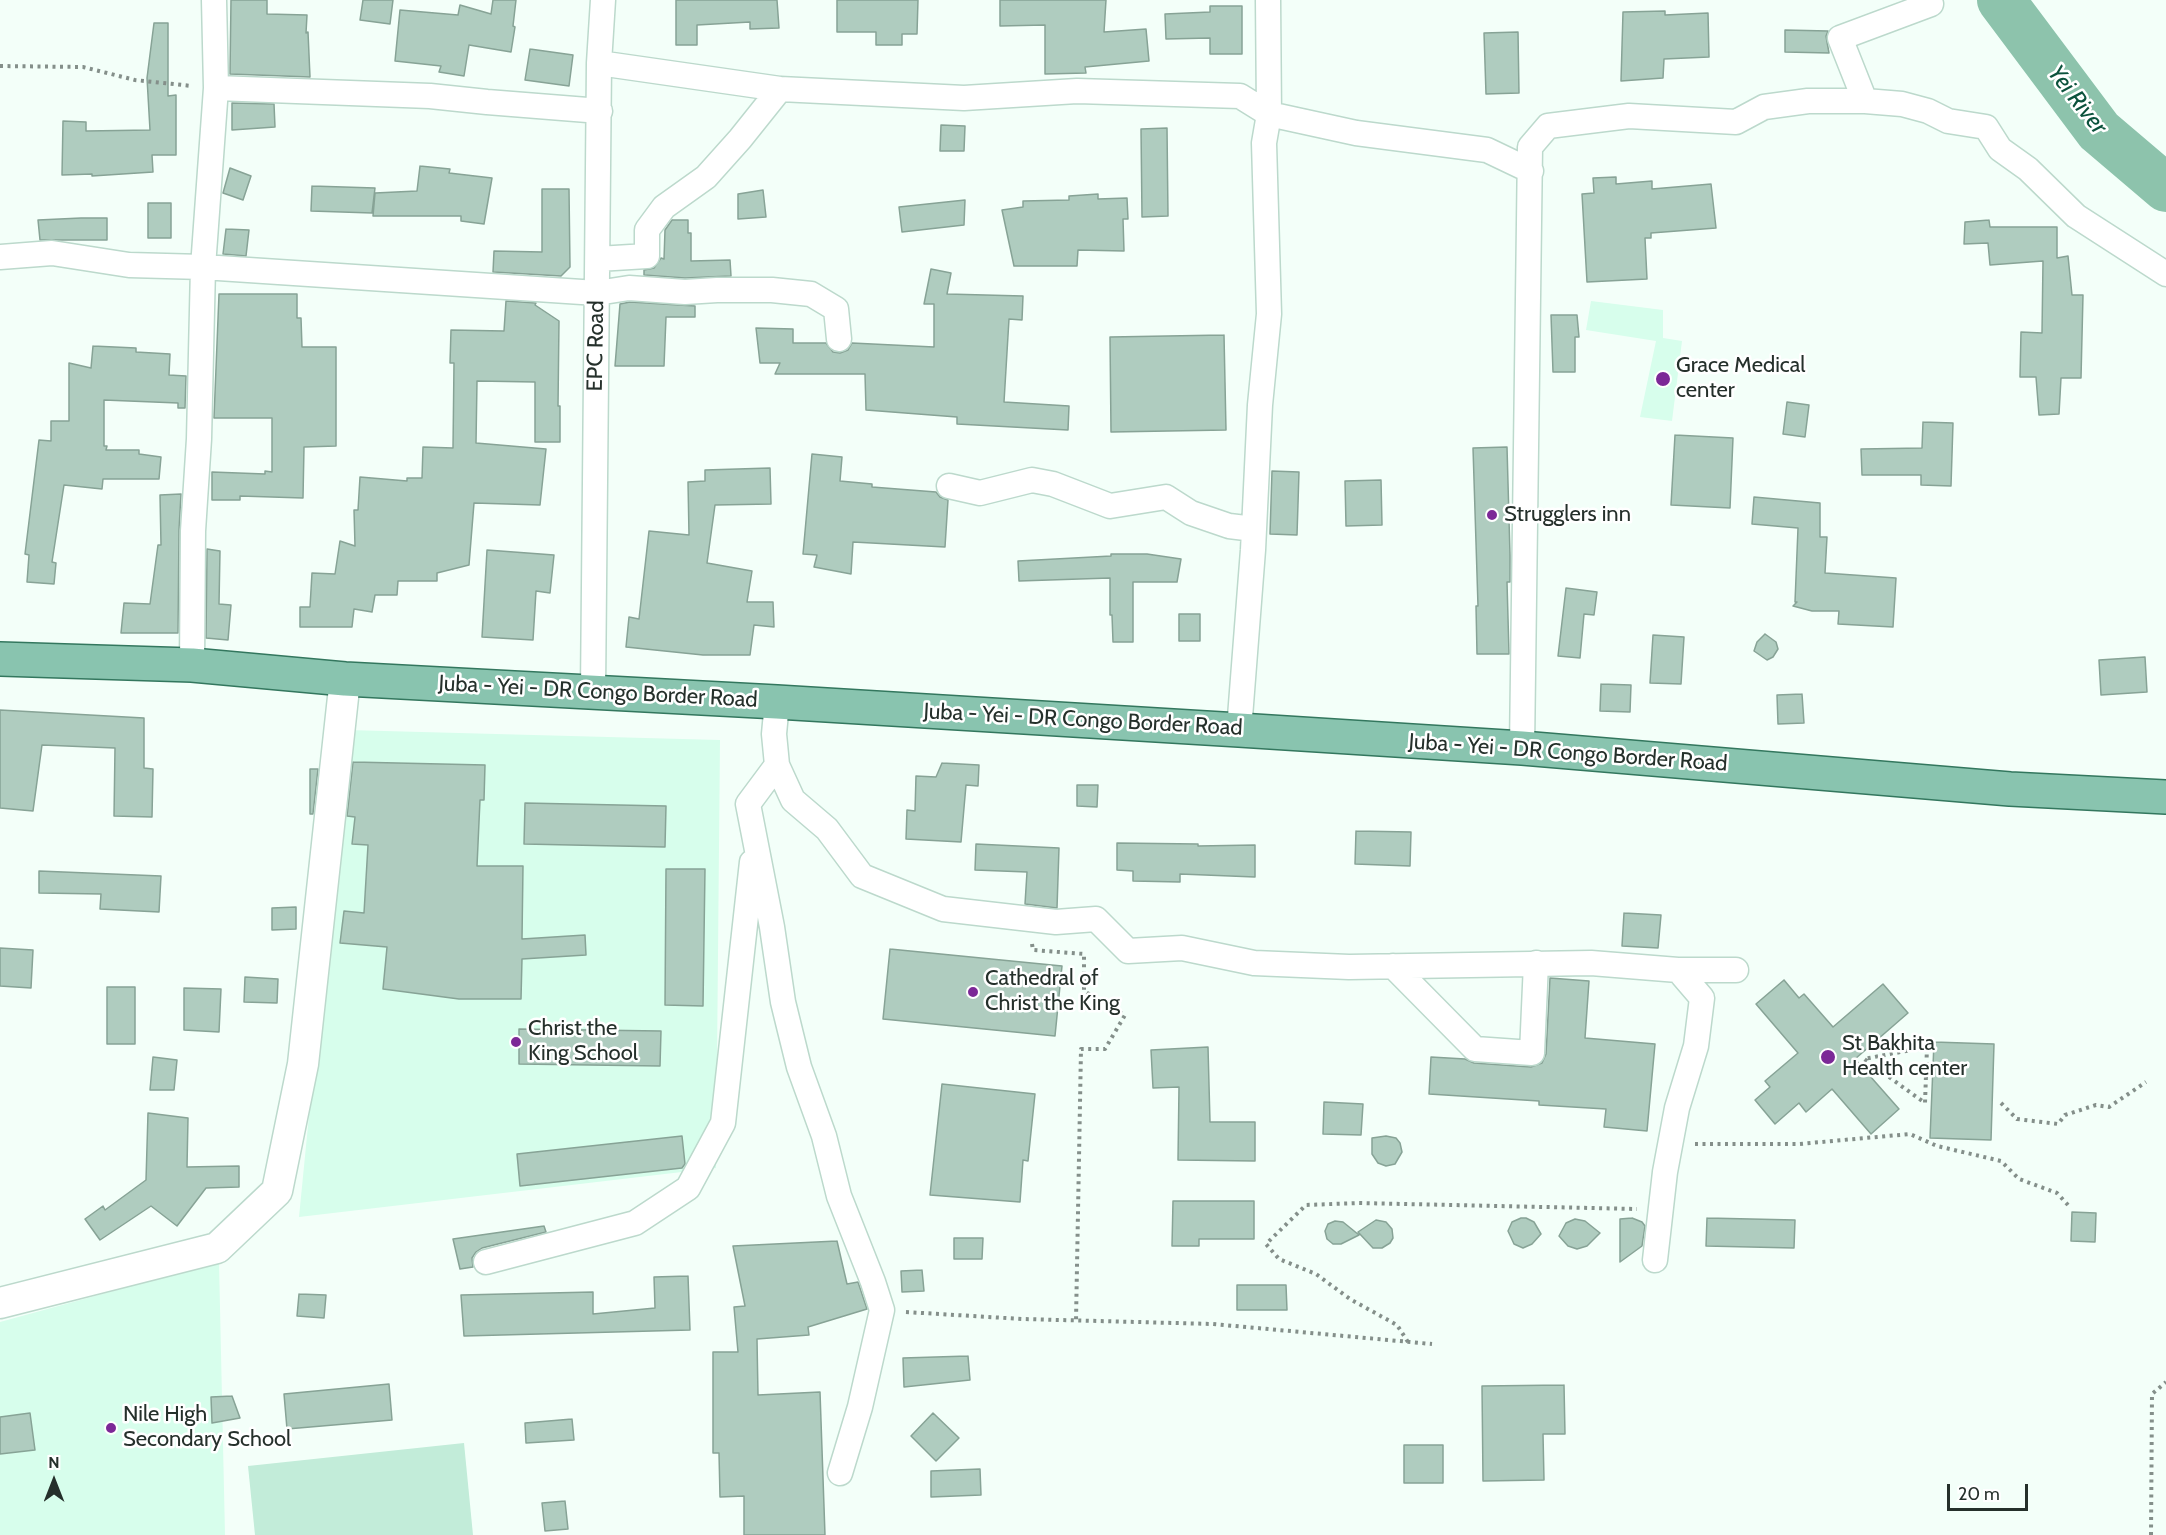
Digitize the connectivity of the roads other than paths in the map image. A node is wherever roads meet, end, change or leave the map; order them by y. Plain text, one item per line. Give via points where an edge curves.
1 (214, 0) edge
2 (603, 0) edge
3 (1268, 0) edge
4 (1931, 4) dead end
5 (599, 63) junction
6 (216, 88) junction
7 (780, 89) junction
8 (1865, 101) junction
9 (600, 111) junction
10 (1269, 114) junction
11 (1531, 171) junction
12 (0, 256) edge
13 (598, 259) junction
14 (203, 267) junction
15 (2166, 274) edge
16 (597, 293) junction
17 (839, 339) dead end
18 (950, 486) dead end
19 (1254, 529) junction
20 (0, 659) edge
21 (192, 665) junction
22 (345, 679) junction
23 (593, 691) junction
24 (777, 702) junction
25 (1239, 730) junction
26 (1522, 748) junction
27 (777, 765) junction
28 (2166, 797) edge
29 (754, 839) junction
30 (1536, 963) junction
31 (1393, 966) junction
32 (1678, 970) junction
33 (1736, 970) dead end
34 (1655, 1260) dead end
35 (486, 1262) dead end
36 (0, 1303) edge
37 (840, 1473) dead end

1 - 6 street
2 - 5 street, EPC Road
3 - 10 street
4 - 8 street via 1840,38
5 - 7 street
5 - 9 street, EPC Road
6 - 9 street via 430,96
6 - 14 street
7 - 10 street via 964,98 1077,91 1240,96
7 - 13 street via 706,177 664,207 647,230 647,256
8 - 11 street via 1808,101 1764,107 1736,122 1629,116 1548,126 1530,147
8 - 15 street via 1902,104 1948,121 1986,127 2000,149 2028,169 2076,216
9 - 13 street, EPC Road
10 - 11 street via 1356,133 1487,150
10 - 19 street via 1264,143 1269,314
11 - 26 street
12 - 14 street via 52,253 129,264
13 - 16 street, EPC Road
14 - 16 street
14 - 21 street
16 - 17 street via 629,288 811,294 836,309
16 - 23 street, EPC Road
18 - 19 street via 980,493 1032,480 1110,506 1166,497 1191,513 1229,526
19 - 25 street
20 - 21 main road, Juba - Yei - DR Congo Border Road
21 - 22 main road, Juba - Yei - DR Congo Border Road
22 - 23 main road, Juba - Yei - DR Congo Border Road
22 - 36 street via 303,1064 277,1191 218,1248
23 - 24 main road, Juba - Yei - DR Congo Border Road
24 - 25 main road, Juba - Yei - DR Congo Border Road
24 - 27 street
25 - 26 main road, Juba - Yei - DR Congo Border Road
26 - 28 main road, Juba - Yei - DR Congo Border Road via 2010,789
27 - 29 street via 748,804
27 - 31 street via 793,800 827,829 862,876 943,909 1056,922 1096,920 1128,951 1182,948 1254,963
29 - 35 street via 723,1123 688,1188 635,1223
29 - 37 street via 783,1002 799,1067 824,1136 839,1196 882,1310
30 - 31 street
30 - 31 street via 1532,1053 1475,1049
30 - 32 street
32 - 33 street
32 - 34 street via 1702,998 1696,1046 1677,1108 1665,1172

